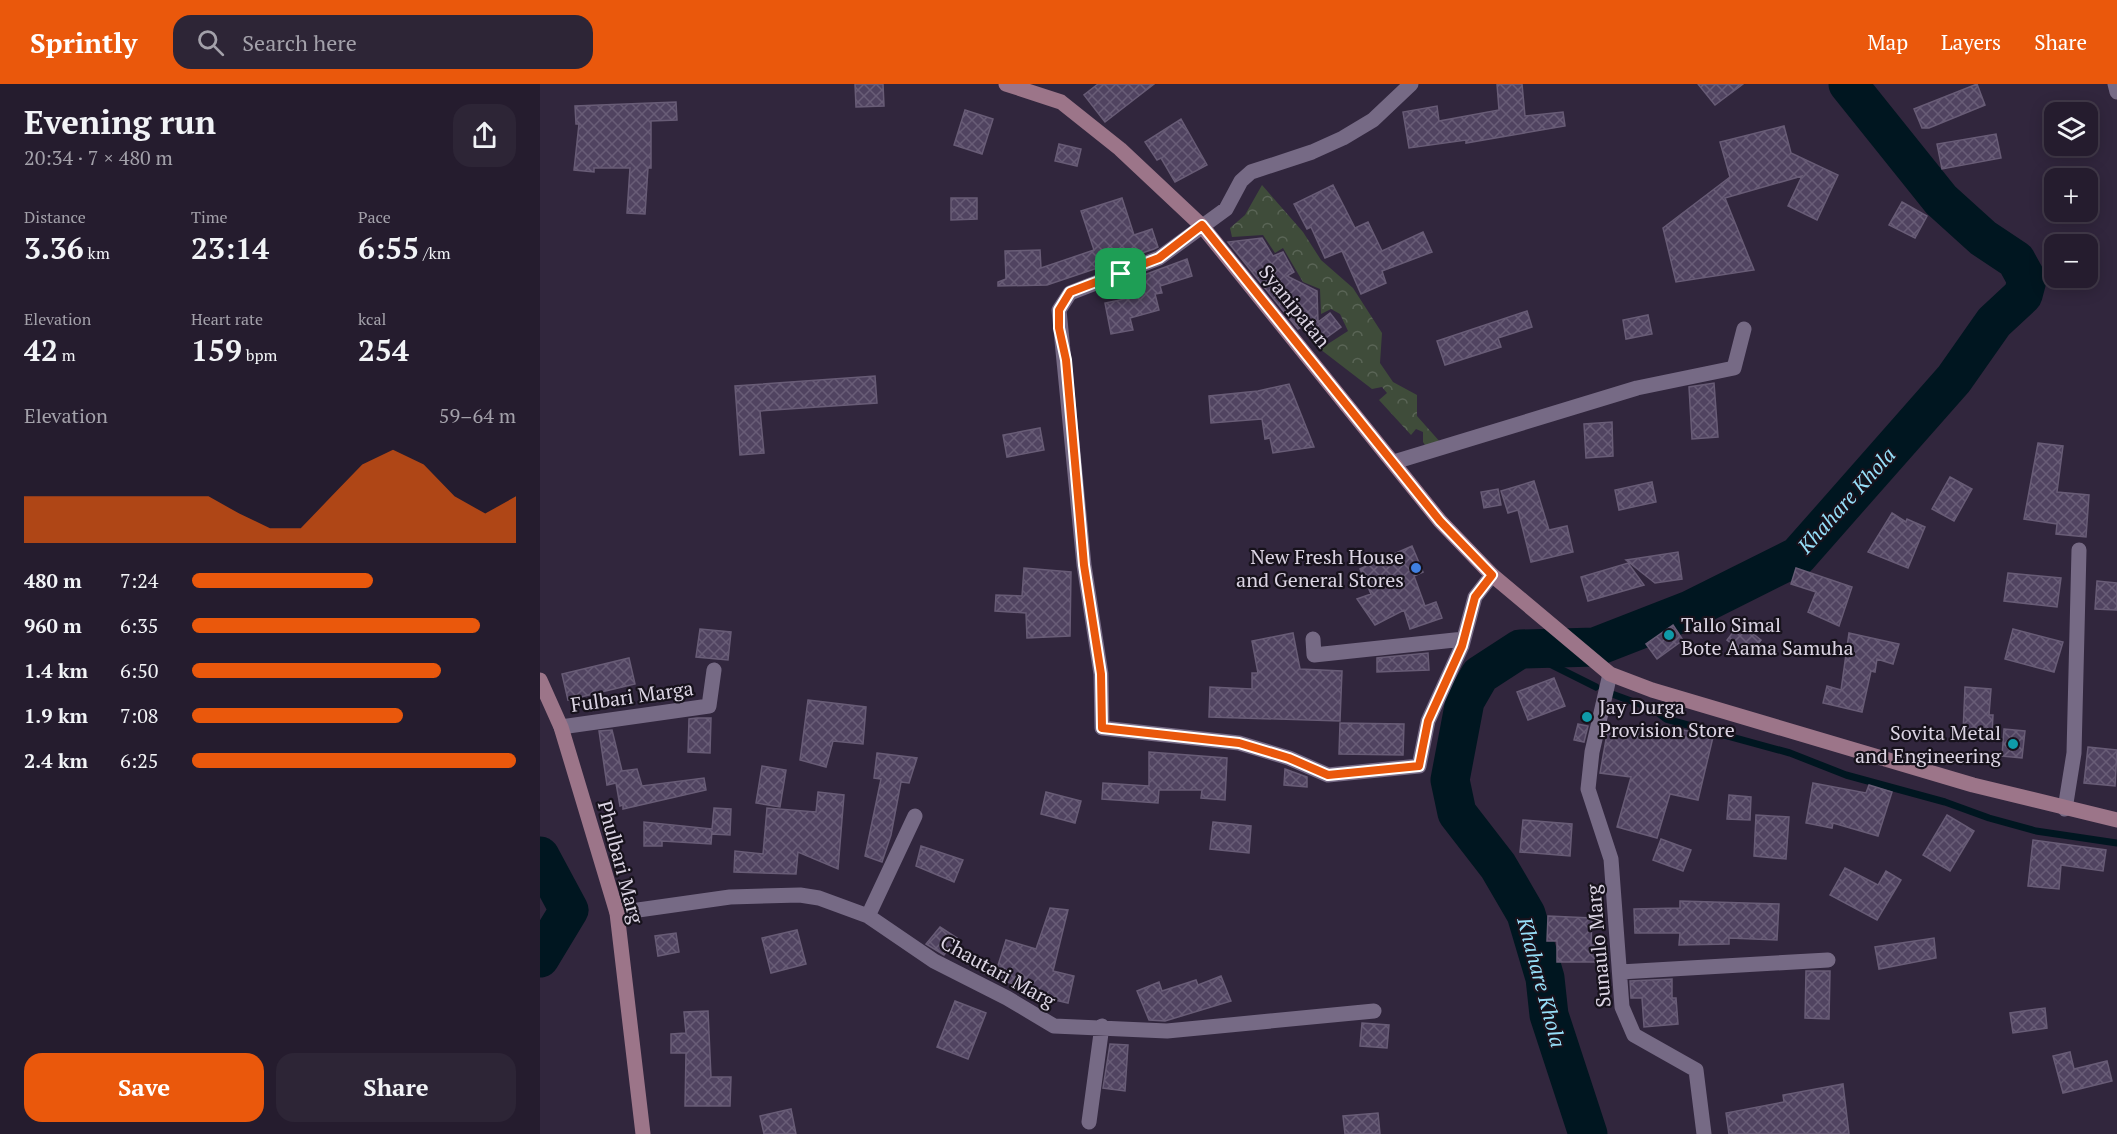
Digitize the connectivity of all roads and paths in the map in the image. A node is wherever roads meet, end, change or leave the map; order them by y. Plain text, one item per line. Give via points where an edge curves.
1 (1006, 84) edge
2 (1411, 84) edge
3 (2115, 84) edge
4 (2117, 92) edge
5 (1202, 225) junction
6 (1744, 328) dead end
7 (1394, 462) junction
8 (2079, 550) dead end
9 (1492, 575) junction
10 (1313, 639) dead end
11 (1464, 639) junction
12 (714, 670) dead end
13 (1610, 674) junction
14 (540, 680) edge
15 (561, 727) junction
16 (2065, 809) junction
17 (915, 816) dead end
18 (2117, 820) edge
19 (617, 913) junction
20 (868, 916) junction
21 (1828, 960) dead end
22 (1620, 972) junction
23 (1374, 1011) dead end
24 (1102, 1026) junction
25 (1089, 1122) dead end
26 (643, 1134) edge
27 (1704, 1134) edge

1 - 5 main road, Syanipatan via 1061,102 1120,149
2 - 5 street via 1373,120 1342,138 1251,172 1241,181 1227,210
3 - 4 street
5 - 7 main road, Syanipatan
5 - 11 street via 1159,258 1070,292 1059,310 1084,565 1101,674 1102,728 1239,743 1328,775 1419,766 1428,721
6 - 7 street via 1734,368 1637,388
7 - 9 main road, Syanipatan via 1440,521
8 - 16 street via 2074,753
9 - 11 street via 1475,597
9 - 13 main road, Syanipatan
10 - 11 street via 1314,655
12 - 15 street, Fulbari Marga via 709,706
13 - 16 main road via 1652,690
13 - 22 street, Sunaulo Marg via 1592,752 1588,789 1611,859
14 - 15 main road, Phulbari Marg
15 - 19 main road, Phulbari Marg
16 - 18 main road
17 - 20 street
19 - 20 street, Chautari Marg via 730,897 800,895
19 - 26 main road, Phulbari Marg
20 - 24 street, Chautari Marg via 934,961 1054,1026
21 - 22 street
22 - 27 street, Sunaulo Marg via 1622,1007 1634,1035 1696,1070
23 - 24 street, Chautari Marg via 1167,1031
24 - 25 street

